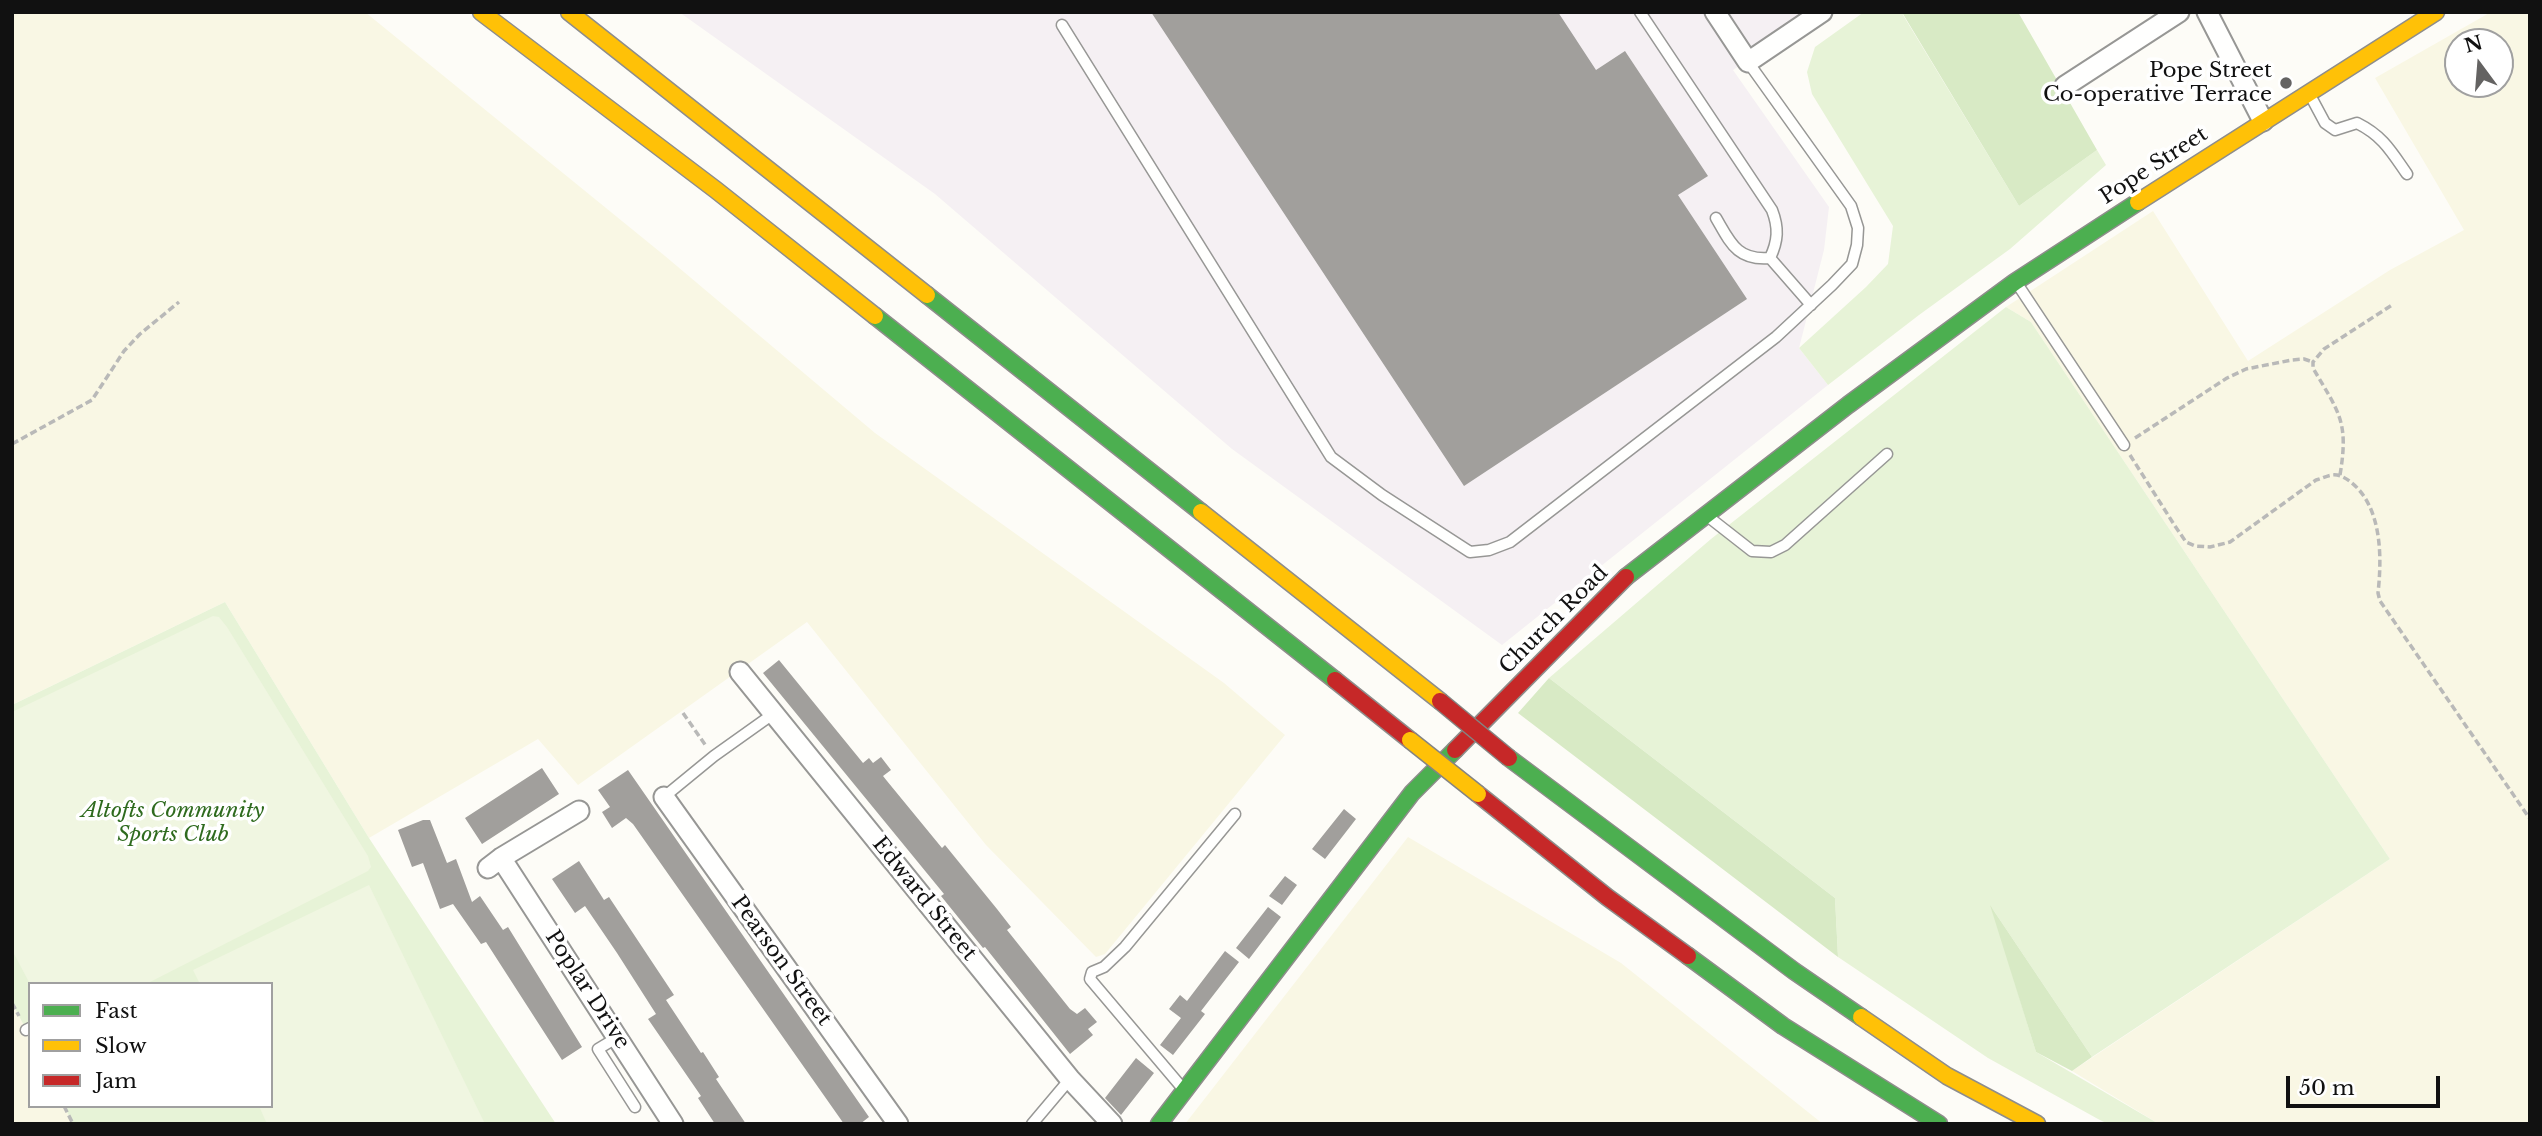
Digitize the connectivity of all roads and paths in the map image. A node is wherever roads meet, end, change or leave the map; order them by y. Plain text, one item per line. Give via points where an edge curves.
1 (481, 12) edge
2 (569, 12) edge
3 (1640, 12) edge
4 (1715, 12) edge
5 (1822, 12) edge
6 (2179, 12) edge
7 (2207, 12) edge
8 (2437, 12) edge
9 (2415, 18) edge
10 (1062, 25) dead end
11 (1748, 62) junction
12 (2065, 86) dead end
13 (2308, 92) junction
14 (2263, 121) junction
15 (2407, 174) dead end
16 (1716, 218) dead end
17 (2073, 244) joint
18 (1770, 258) junction
19 (2015, 282) junction
20 (179, 302) dead end
21 (1811, 305) junction
22 (2392, 305) dead end
23 (2313, 362) junction
24 (12, 444) edge
25 (2124, 445) junction
26 (1887, 454) dead end
27 (2340, 475) junction
28 (1706, 515) junction
29 (740, 672) dead end
30 (683, 713) dead end
31 (773, 714) junction
32 (714, 756) junction
33 (664, 797) joint
34 (579, 811) dead end
35 (1235, 814) dead end
36 (2530, 819) edge
37 (618, 1037) junction
38 (1070, 1079) junction
39 (1185, 1091) junction
40 (635, 1107) dead end
41 (65, 1108) edge
42 (73, 1124) edge
43 (673, 1124) edge
44 (898, 1124) edge
45 (1032, 1124) edge
46 (1112, 1124) edge
47 (1159, 1124) edge
48 (1939, 1124) edge
49 (2037, 1124) edge

1 - 48 main road, bridge via 716,190 1607,897 1783,1026
2 - 49 main road, bridge via 1508,758 1816,986 1947,1076
3 - 18 lane via 1772,210 1777,242
4 - 11 street
5 - 11 street
6 - 12 street
7 - 14 street
8 - 9 main road, Pope Street
9 - 13 main road, Pope Street
10 - 21 lane via 1331,457 1470,552 1489,551 1510,542
11 - 21 lane via 1851,206 1858,228 1852,264
13 - 14 main road, Pope Street
13 - 15 lane via 2325,123 2335,130 2357,123 2374,131
14 - 17 main road, Pope Street
16 - 18 lane via 1738,252
17 - 19 main road, Church Road
18 - 21 lane
19 - 25 lane
19 - 28 main road, Church Road
20 - 24 path via 124,351 92,400
22 - 23 path via 2324,349
23 - 25 path via 2292,360 2246,369
23 - 27 path via 2344,427
25 - 27 path via 2186,542 2195,546 2230,542 2316,480
26 - 28 lane via 1785,545 1771,552 1752,551
27 - 36 path via 2360,491 2373,513 2380,600
28 - 39 main road, Church Road via 1633,570 1412,793
29 - 31 street, Edward Street
30 - 32 path
31 - 32 lane
31 - 38 street, Edward Street
32 - 33 lane
33 - 44 street, Pearson Street
34 - 37 street, Poplar Drive via 495,863
35 - 39 lane via 1125,947 1092,972 1090,979
37 - 40 lane via 598,1049
37 - 43 street, Poplar Drive
38 - 45 lane
38 - 46 street, Edward Street
39 - 47 main road, Church Road
41 - 42 path

